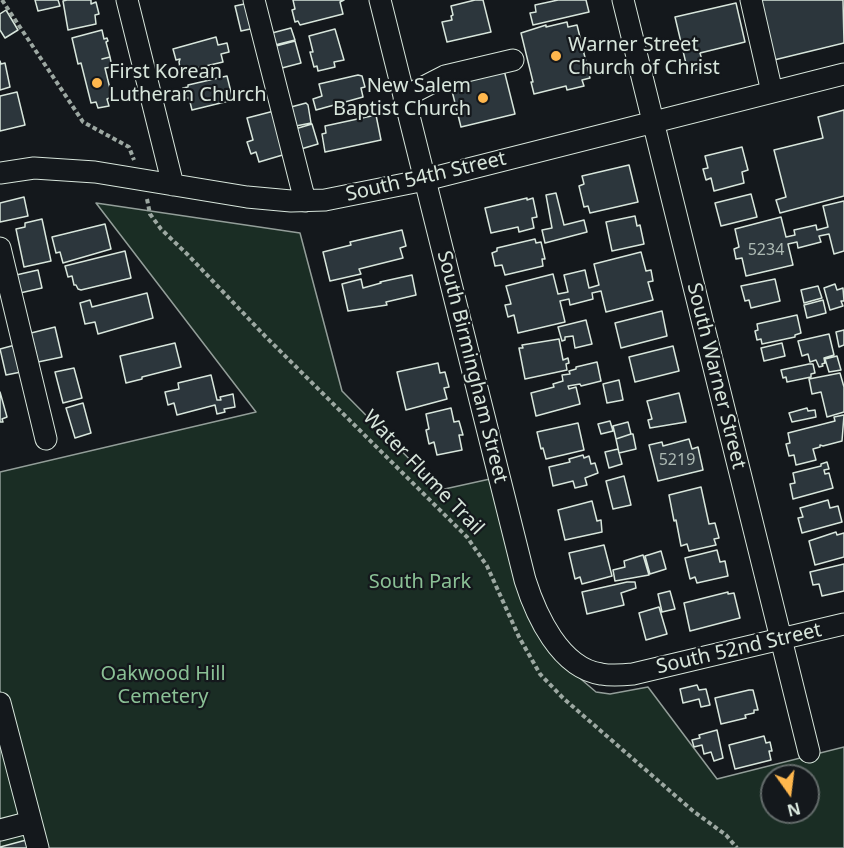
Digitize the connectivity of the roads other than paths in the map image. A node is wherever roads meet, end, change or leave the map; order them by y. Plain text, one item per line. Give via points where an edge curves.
1 (127, 0) edge
2 (254, 0) edge
3 (380, 0) edge
4 (623, 0) edge
5 (751, 0) edge
6 (513, 60) dead end
7 (844, 74) edge
8 (772, 92) junction
9 (404, 97) junction
10 (653, 122) junction
11 (0, 172) edge
12 (425, 180) junction
13 (173, 185) junction
14 (305, 201) junction
15 (0, 248) edge
16 (46, 439) dead end
17 (844, 624) edge
18 (781, 639) junction
19 (633, 674) joint
20 (1, 710) edge
21 (808, 752) dead end
22 (31, 822) junction
23 (0, 830) edge
24 (38, 848) edge

1 - 13 street
2 - 14 street
3 - 9 street, South Birmingham Street
4 - 10 street, South Warner Street
5 - 8 street
6 - 9 street via 445,76
7 - 8 street, South 54th Street
8 - 10 street, South 54th Street
9 - 12 street, South Birmingham Street
10 - 12 street, South 54th Street
10 - 18 street, South Warner Street
11 - 13 street, South 54th Street via 34,168 85,171
12 - 14 street, South 54th Street
12 - 19 street, South Birmingham Street via 536,611 575,663 599,674
13 - 14 street, South 54th Street via 247,197
15 - 16 street
17 - 18 street, South 52nd Street
18 - 19 street, South 52nd Street
18 - 21 street, South Warner Street
20 - 22 street
22 - 23 street
22 - 24 street

